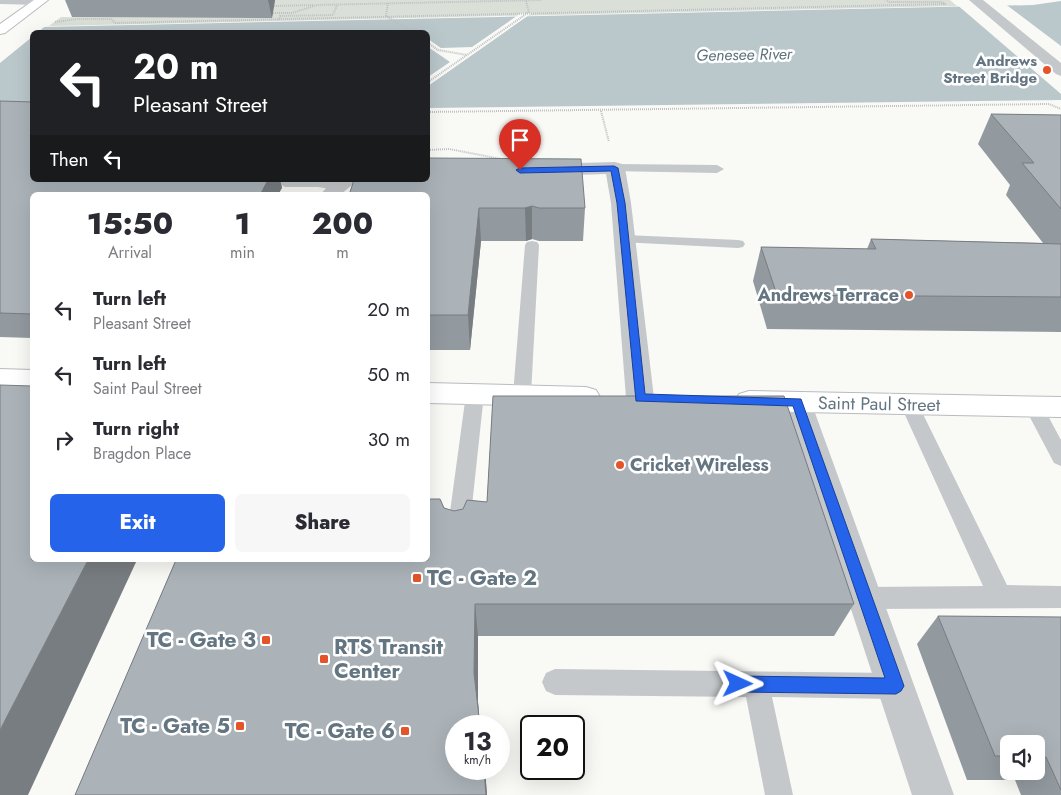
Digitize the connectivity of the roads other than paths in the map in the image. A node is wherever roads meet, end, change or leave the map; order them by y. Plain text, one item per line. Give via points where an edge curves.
1 (0, 0) edge
2 (42, 0) edge
3 (977, 1) edge
4 (5, 26) edge
5 (1061, 71) edge
6 (614, 168) junction
7 (717, 169) dead end
8 (530, 170) edge
9 (285, 183) dead end
10 (338, 187) edge
11 (625, 239) junction
12 (738, 244) dead end
13 (532, 245) dead end
14 (0, 378) edge
15 (30, 379) edge
16 (430, 392) edge
17 (475, 394) junction
18 (522, 396) junction
19 (640, 398) junction
20 (670, 399) edge
21 (728, 400) edge
22 (797, 402) junction
23 (909, 404) junction
24 (1033, 406) junction
25 (1061, 407) edge
26 (1061, 458) edge
27 (458, 534) edge
28 (1000, 596) junction
29 (1061, 597) edge
30 (865, 598) junction
31 (555, 682) dead end
32 (756, 684) junction
33 (896, 686) junction
34 (779, 795) edge
35 (933, 795) edge

1 - 2 street
2 - 4 main road
3 - 5 street
6 - 7 lane
6 - 8 street
6 - 11 street
9 - 10 lane
11 - 12 lane
11 - 19 street
13 - 18 lane
14 - 15 main road
16 - 17 main road
17 - 18 main road
17 - 27 lane
18 - 19 main road
19 - 20 main road
21 - 22 main road, Saint Paul Street
22 - 23 main road, Saint Paul Street
22 - 30 street
23 - 24 main road, Saint Paul Street
23 - 28 lane
24 - 25 main road, Saint Paul Street
24 - 26 lane
28 - 29 lane
28 - 30 lane
30 - 33 street
31 - 32 lane
32 - 33 lane
32 - 34 lane
33 - 35 street

